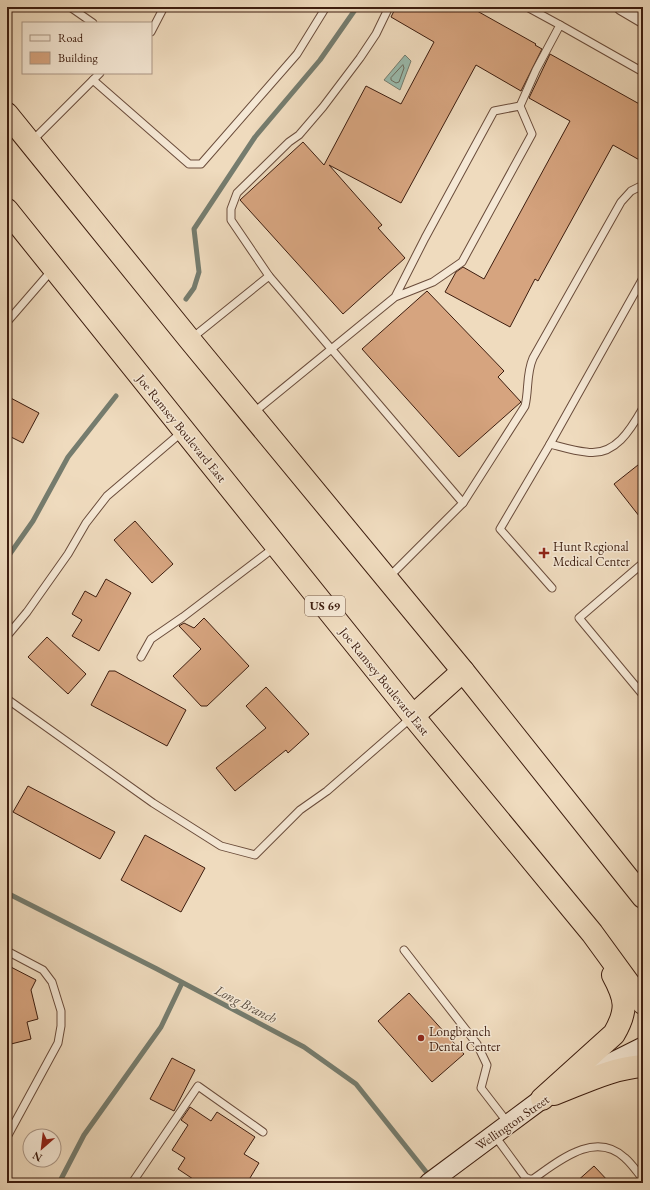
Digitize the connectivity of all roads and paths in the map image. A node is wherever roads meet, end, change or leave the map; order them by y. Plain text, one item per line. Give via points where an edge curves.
1 (70, 7) edge
2 (164, 7) edge
3 (326, 7) edge
4 (389, 7) edge
5 (527, 7) edge
6 (622, 7) edge
7 (643, 20) edge
8 (91, 22) edge
9 (560, 25) junction
10 (152, 30) edge
11 (643, 72) edge
12 (99, 74) edge
13 (93, 80) junction
14 (520, 106) junction
15 (7, 114) edge
16 (30, 143) junction
17 (643, 185) edge
18 (7, 210) edge
19 (54, 268) junction
20 (270, 276) junction
21 (643, 278) edge
22 (395, 297) junction
23 (7, 322) edge
24 (190, 340) junction
25 (332, 349) junction
26 (643, 408) edge
27 (252, 414) junction
28 (184, 430) junction
29 (550, 444) junction
30 (463, 503) junction
31 (276, 546) junction
32 (643, 563) edge
33 (387, 579) junction
34 (552, 588) dead end
35 (7, 636) edge
36 (141, 657) dead end
37 (462, 671) junction
38 (643, 695) edge
39 (7, 699) edge
40 (413, 716) junction
41 (643, 897) edge
42 (592, 933) junction
43 (404, 950) dead end
44 (7, 951) edge
45 (643, 1003) edge
46 (643, 1047) edge
47 (643, 1066) edge
48 (542, 1099) junction
49 (501, 1129) junction
50 (263, 1132) dead end
51 (7, 1136) edge
52 (643, 1180) edge
53 (132, 1183) edge
54 (429, 1183) edge

1 - 8 lane
2 - 10 lane
3 - 13 lane via 297,54 201,164 189,164
4 - 20 lane via 376,34 360,58 299,135 237,193 231,209 231,220
5 - 9 lane
6 - 7 street
9 - 11 lane
9 - 14 lane
12 - 13 lane
13 - 16 lane
14 - 22 lane via 494,111
14 - 22 lane via 532,134 462,262 433,282
15 - 16 highway
16 - 24 highway
17 - 30 lane via 631,191 621,202 533,358 528,369 525,406
18 - 19 highway, Joe Ramsey Boulevard East / US 69
19 - 23 lane
19 - 28 highway, Joe Ramsey Boulevard East / US 69
20 - 24 lane
20 - 25 lane
21 - 29 lane
22 - 25 lane
24 - 27 highway
25 - 27 lane
25 - 30 lane
26 - 29 lane via 624,438 607,449 587,453
27 - 33 highway
28 - 31 highway, Joe Ramsey Boulevard East / US 69
28 - 35 lane via 107,496 86,523 32,606
29 - 34 lane via 500,529
30 - 33 lane
31 - 36 lane via 151,639
31 - 40 highway, Joe Ramsey Boulevard East / US 69
32 - 38 lane via 579,618
33 - 37 highway
37 - 40 highway
37 - 41 highway
39 - 40 lane via 190,827 221,846 255,855 300,810
40 - 42 highway, Joe Ramsey Boulevard East / US 69
42 - 45 highway, Joe Ramsey Boulevard East / US 69
42 - 48 highway via 620,988 624,1005 621,1021 614,1034
43 - 49 lane via 477,1044 487,1065 481,1088
44 - 51 lane via 43,970 52,982 60,1011 61,1026 58,1043
46 - 48 street, Wellington Street
47 - 48 highway via 608,1073
48 - 49 street, Wellington Street
49 - 52 lane via 529,1179 533,1179 574,1152 590,1147 608,1148 618,1153
49 - 54 street, Wellington Street
50 - 53 lane via 198,1086

